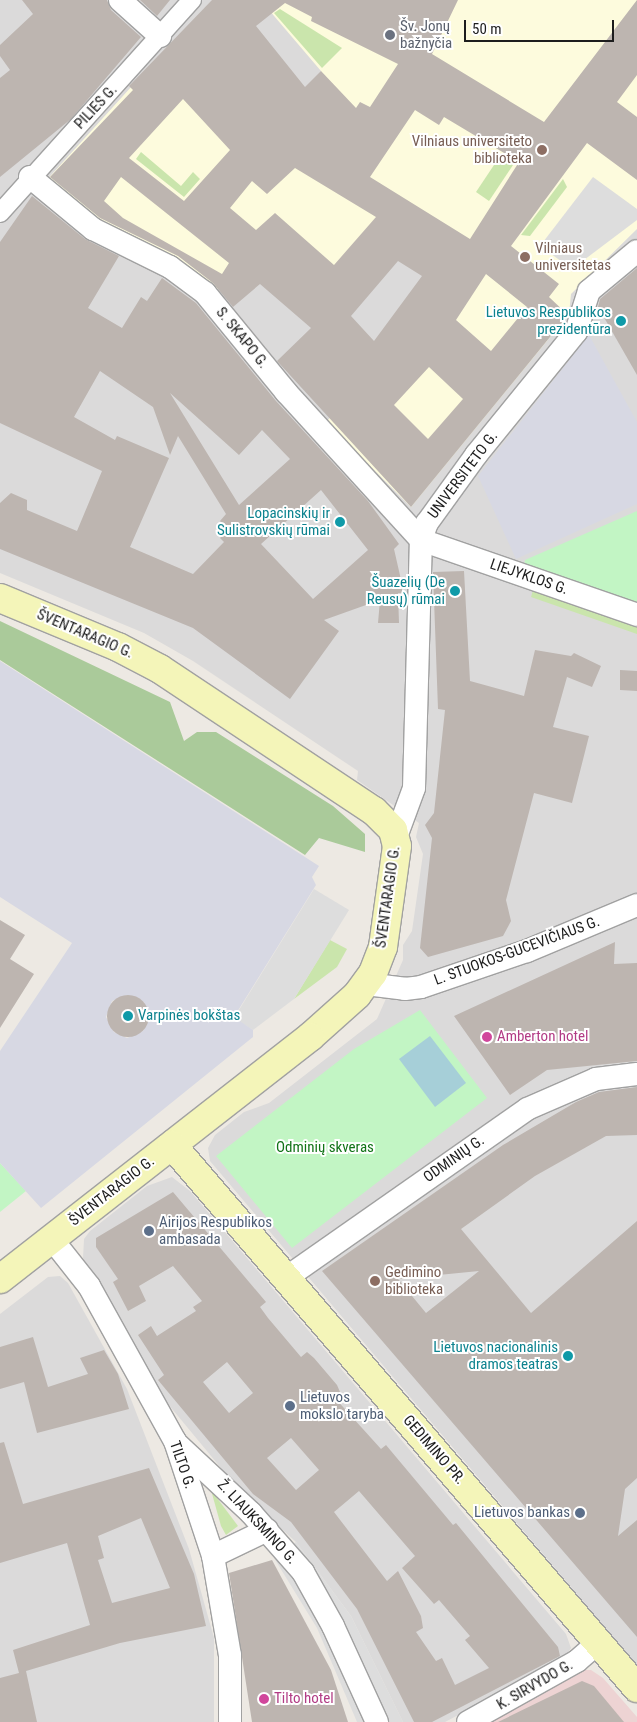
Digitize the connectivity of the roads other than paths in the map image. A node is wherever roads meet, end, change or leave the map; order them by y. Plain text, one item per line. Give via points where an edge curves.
1 (120, 0) edge
2 (192, 0) edge
3 (160, 36) junction
4 (30, 177) junction
5 (0, 213) edge
6 (637, 251) edge
7 (421, 540) junction
8 (0, 598) edge
9 (637, 615) edge
10 (396, 837) junction
11 (637, 905) edge
12 (366, 984) junction
13 (637, 1074) edge
14 (172, 1144) junction
15 (51, 1238) junction
16 (286, 1278) junction
17 (0, 1279) edge
18 (175, 1441) junction
19 (267, 1530) junction
20 (213, 1556) junction
21 (598, 1642) junction
22 (637, 1688) edge
23 (230, 1722) edge
24 (377, 1722) edge
25 (468, 1722) edge

1 - 3 street
2 - 3 street, PILIES G.
3 - 4 street, PILIES G.
4 - 5 street, PILIES G.
4 - 7 street, S. SKAPO G. via 93,228 170,267 205,293 286,392
6 - 7 street, UNIVERSITETO G. via 589,291 576,332 476,455 427,523
7 - 9 street, LIEJYKLOS G.
7 - 10 street, UNIVERSITETO G. via 414,788
8 - 10 main road, ŠVENTARAGIO G. via 118,647 160,669 374,811
10 - 12 main road, ŠVENTARAGIO G. via 383,947
11 - 12 street, L. STUOKOS-GUCEVIČIAUS G. via 526,951 421,987 405,989
12 - 14 main road, ŠVENTARAGIO G. via 310,1037
13 - 16 street, ODMINIŲ G. via 588,1082 527,1108
14 - 15 main road, ŠVENTARAGIO G.
14 - 16 main road, GEDIMINO PR.
15 - 17 main road, ŠVENTARAGIO G.
15 - 18 street, TILTO G. via 89,1286
16 - 21 main road, GEDIMINO PR.
18 - 19 street, Ž. LIAUKSMINO G.
18 - 20 street, TILTO G.
19 - 20 street
19 - 24 street, Ž. LIAUKSMINO G. via 303,1572 333,1626
20 - 23 street, TILTO G. via 230,1655
21 - 22 main road, GEDIMINO PR.
21 - 25 street, K. SIRVYDO G. via 577,1661

